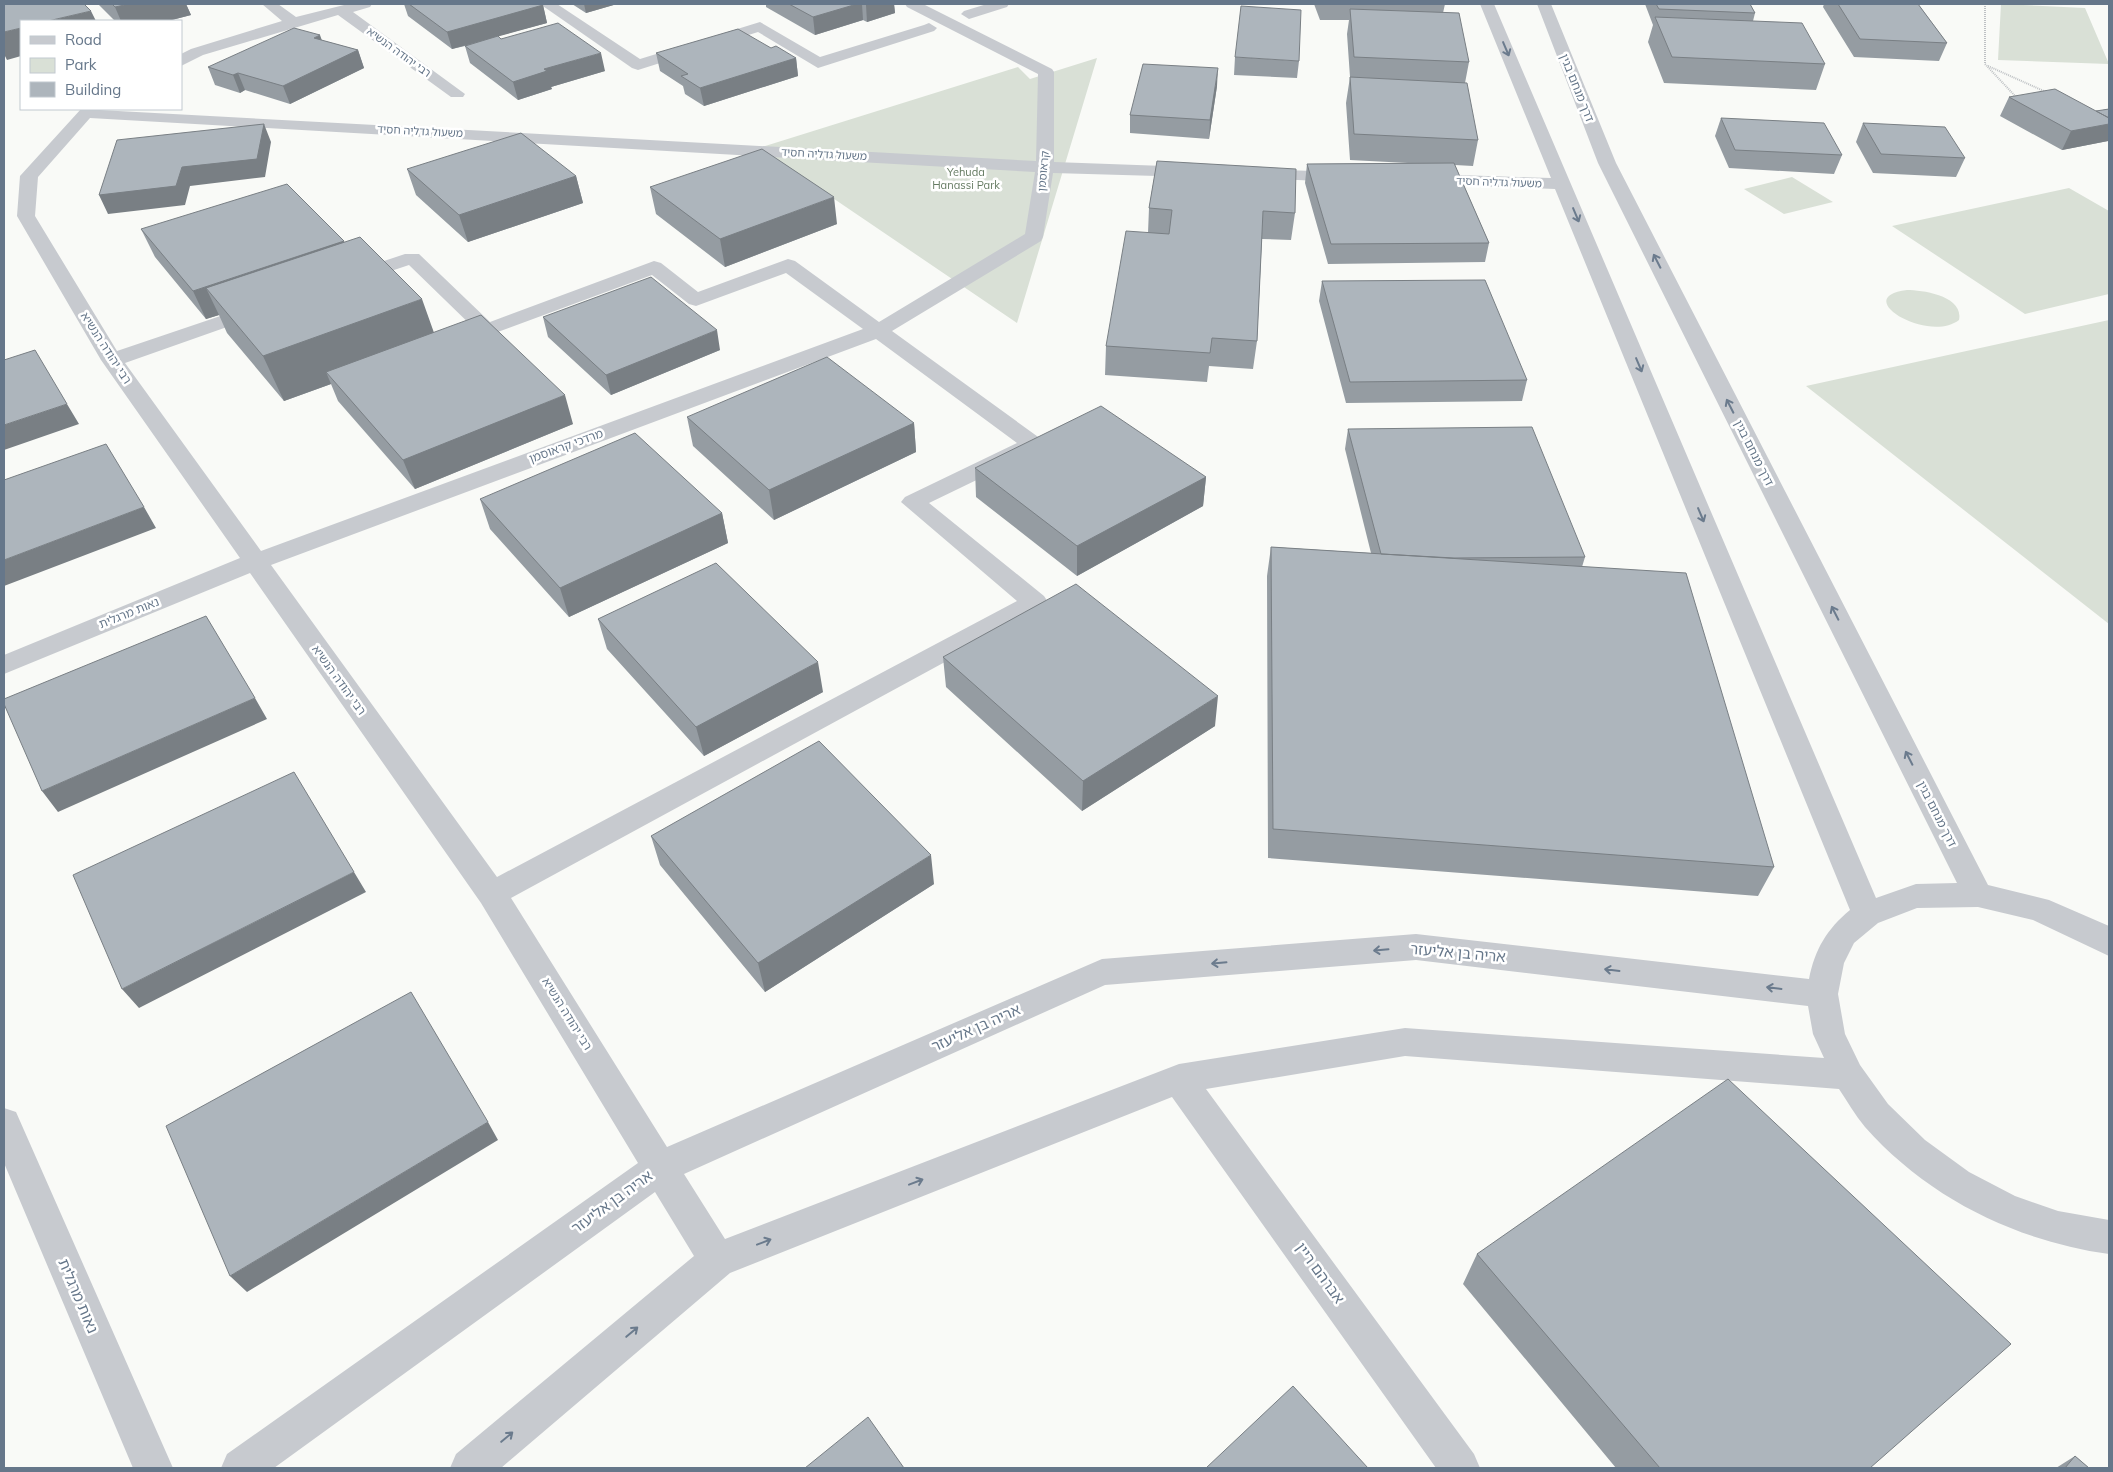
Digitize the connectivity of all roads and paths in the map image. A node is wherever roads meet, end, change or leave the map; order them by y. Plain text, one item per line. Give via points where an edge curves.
1 (269, 4) edge
2 (364, 4) edge
3 (547, 4) edge
4 (912, 4) edge
5 (1002, 4) edge
6 (1487, 4) edge
7 (1544, 4) edge
8 (1985, 4) edge
9 (342, 10) junction
10 (969, 14) dead end
11 (293, 22) junction
12 (929, 28) dead end
13 (182, 60) edge
14 (1985, 64) junction
15 (457, 94) dead end
16 (2053, 95) edge
17 (2023, 104) edge
18 (89, 111) edge
19 (1045, 167) junction
20 (1205, 172) edge
21 (1244, 174) edge
22 (1354, 177) edge
23 (1404, 179) edge
24 (1564, 184) junction
25 (337, 283) edge
26 (271, 306) edge
27 (878, 331) junction
28 (112, 360) junction
29 (254, 562) junction
30 (4, 665) edge
31 (492, 894) junction
32 (1978, 895) junction
33 (1867, 914) junction
34 (2109, 943) edge
35 (1822, 994) junction
36 (1848, 1075) junction
37 (1179, 1079) junction
38 (4, 1123) edge
39 (661, 1167) junction
40 (2109, 1237) edge
41 (718, 1260) junction
42 (153, 1468) edge
43 (241, 1468) edge
44 (470, 1468) edge
45 (1460, 1468) edge

1 - 11 street
2 - 9 street
3 - 12 street via 638,65 760,27 818,63
4 - 19 street, קראוסמן via 1046,72
5 - 10 street
6 -> 24 street
32 -> 7 street, דרך מנחם בגין via 1607,163
8 - 14 path
9 - 11 street
9 - 15 street, רבי יהודה הנשיא
11 - 13 street via 197,52
14 - 16 path
14 - 17 path
18 - 19 street, משעול גדליה חסיד
18 - 28 street, רבי יהודה הנשיא via 29,176 18,218
19 - 20 street, משעול גדליה חסיד
19 - 27 street, קראוסמן via 1034,237
21 - 22 street
23 - 24 street, משעול גדליה חסיד
24 -> 33 street
25 - 27 street via 412,258 486,330 654,267 696,300 788,265
26 - 28 street
27 - 29 street, מרדכי קראוסמן
27 - 31 street via 1033,444 913,502 1035,602
28 - 29 street, רבי יהודה הנשיא
29 - 30 street, נאות מרגלית
29 - 31 street, רבי יהודה הנשיא
31 - 39 street, רבי יהודה הנשיא
32 - 33 street via 1916,896
32 - 34 street via 2038,909
33 - 35 street via 1843,934 1828,962
35 - 36 street via 1829,1034
35 -> 39 street, אריה בן אליעזר via 1416,947 1102,972
36 - 37 street via 1405,1042
36 - 40 street via 1876,1114 1913,1151 1957,1184 2006,1210 2058,1228
41 -> 37 street
37 - 45 street, אברהם ריין
38 - 42 street, נאות מרגלית
39 - 41 street, רבי יהודה הנשיא
39 - 43 street, אריה בן אליעזר
44 -> 41 street

